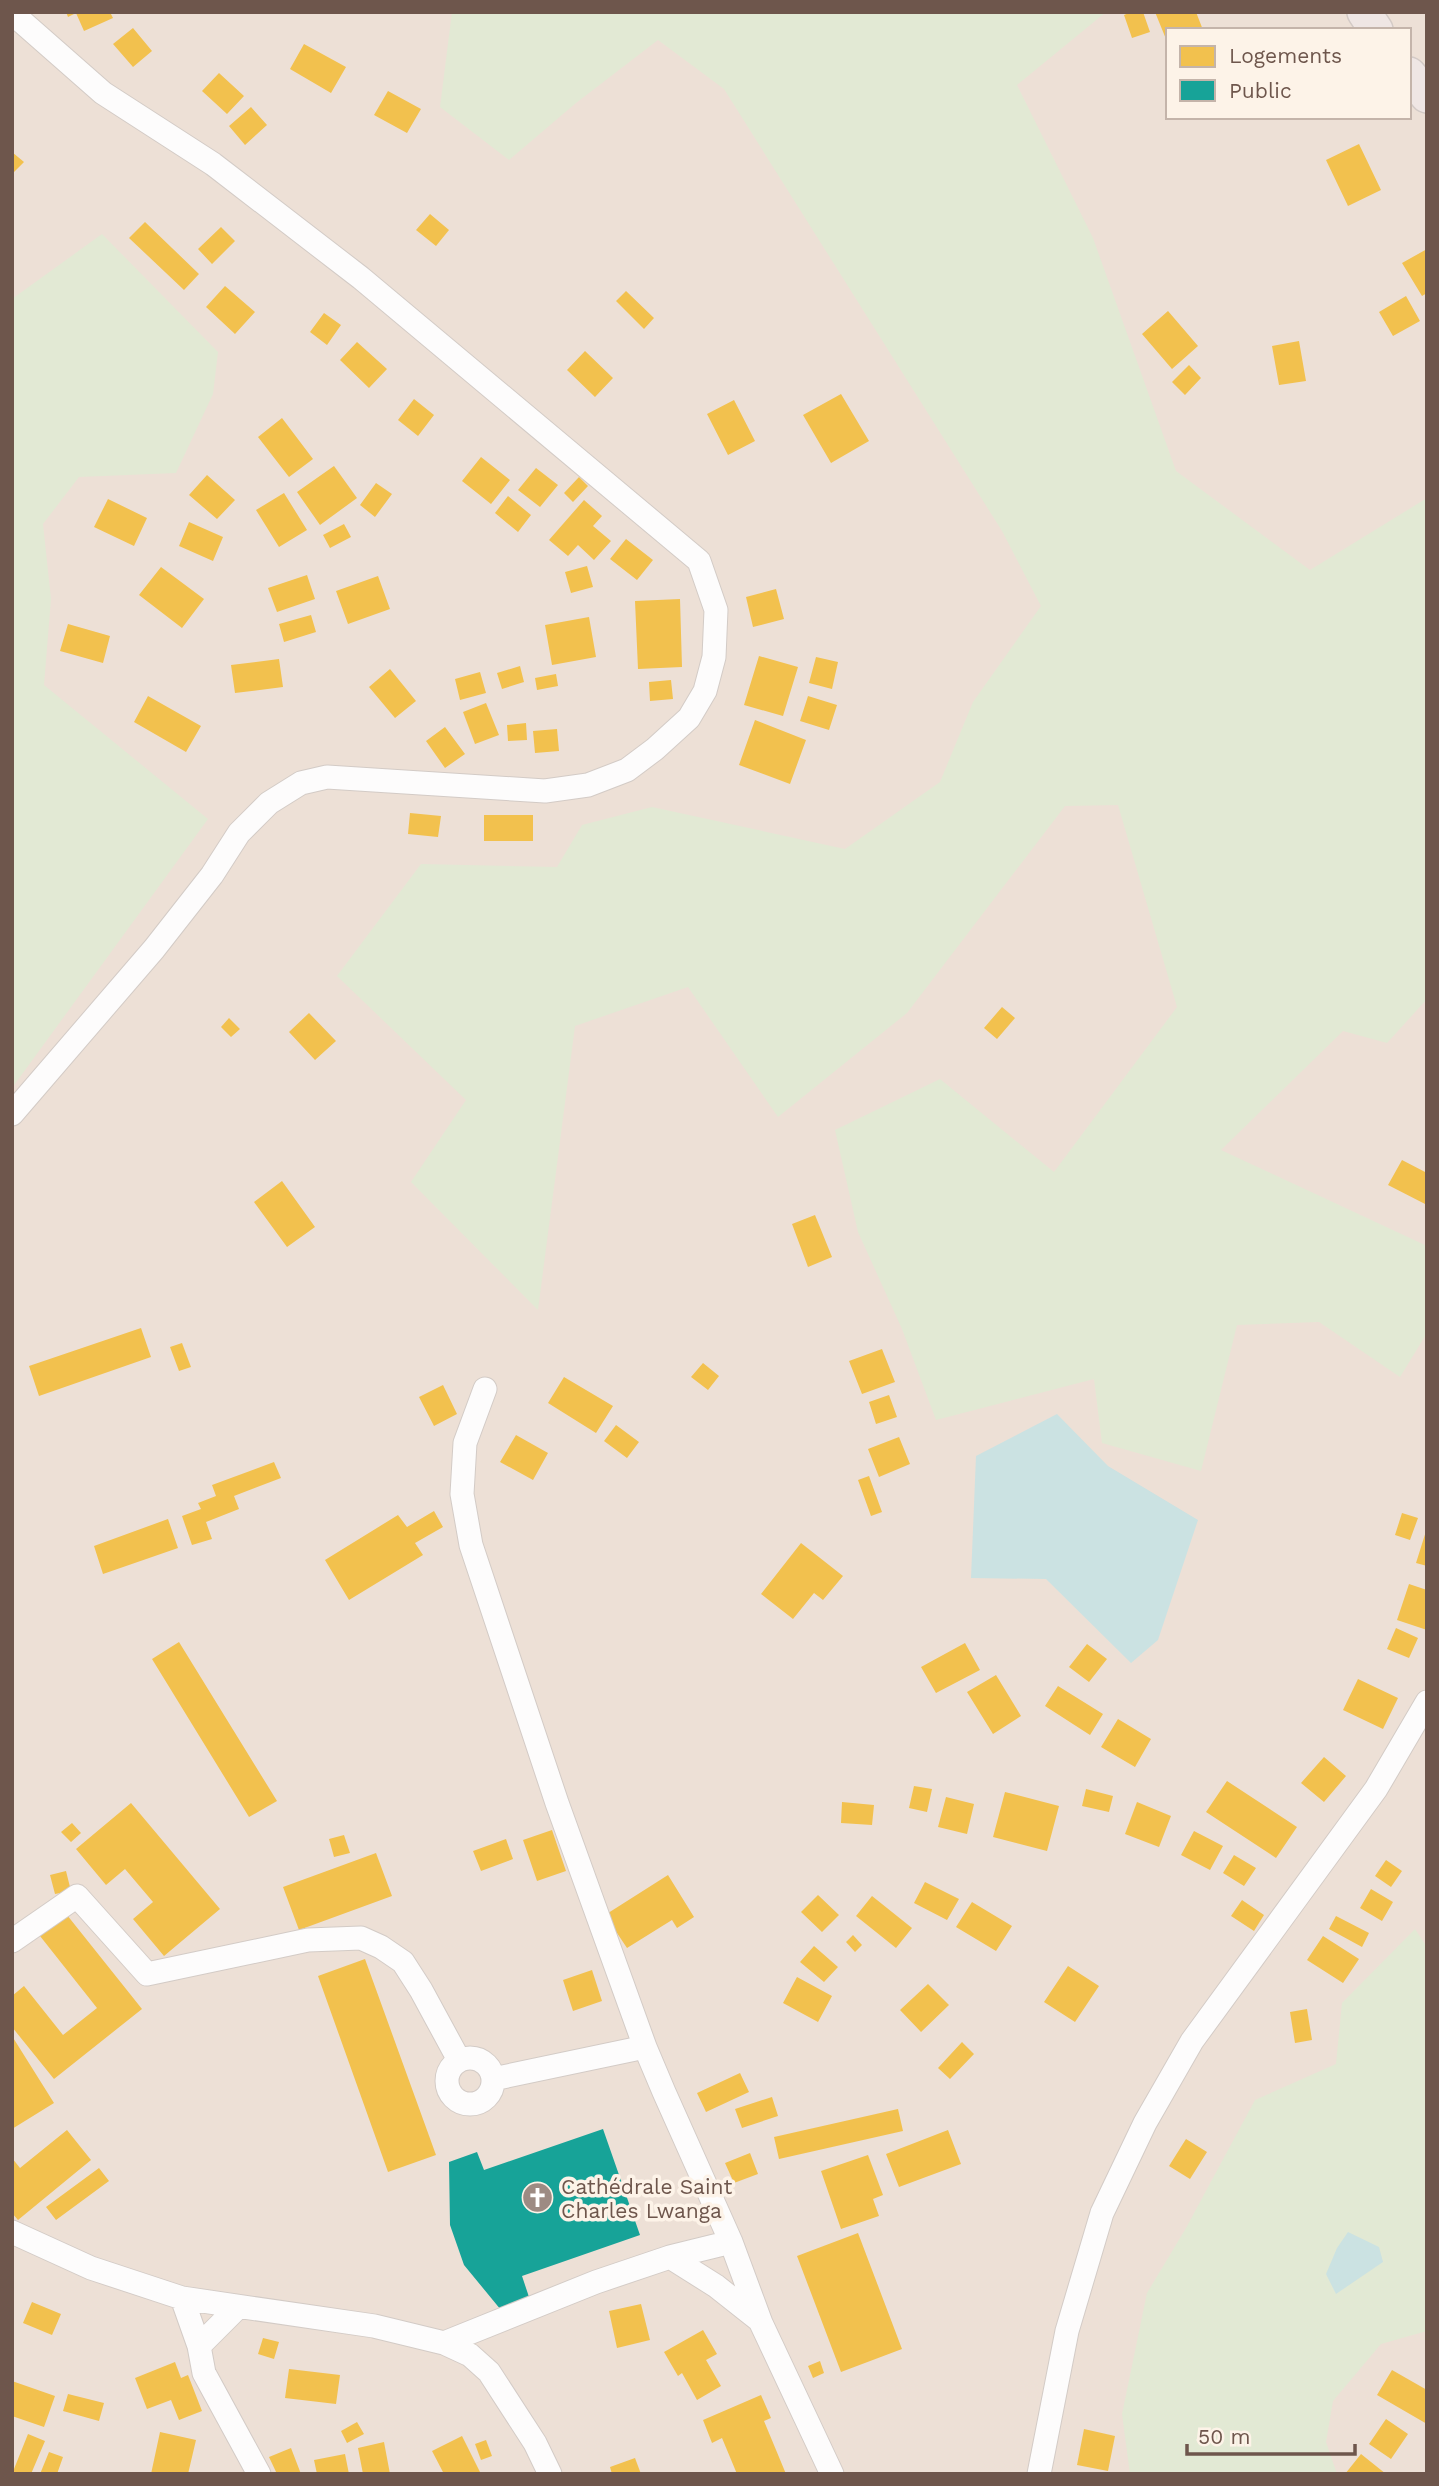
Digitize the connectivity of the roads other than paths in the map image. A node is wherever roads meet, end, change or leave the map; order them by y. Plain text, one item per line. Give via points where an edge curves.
1 (1364, 12) edge
2 (12, 13) edge
3 (1375, 28) edge
4 (1411, 76) edge
5 (1427, 96) edge
6 (12, 1114) edge
7 (485, 1389) dead end
8 (1427, 1702) edge
9 (12, 1941) edge
10 (645, 2047) junction
11 (459, 2060) junction
12 (493, 2079) junction
13 (12, 2232) edge
14 (731, 2242) junction
15 (670, 2258) junction
16 (182, 2298) junction
17 (238, 2307) junction
18 (761, 2323) junction
19 (444, 2343) junction
20 (199, 2346) junction
21 (259, 2474) edge
22 (550, 2474) edge
23 (832, 2474) edge
24 (1039, 2474) edge

1 - 3 highway
2 - 6 street via 103,93 213,164 361,278 699,561 716,610 714,657 705,691 689,719 627,770 588,785 545,791 327,777 301,783 269,803 239,832 212,876
4 - 5 highway
7 - 10 street via 465,1443 462,1494 471,1545
8 - 24 street via 1376,1789 1192,2041 1145,2123 1098,2226 1067,2331
9 - 11 street via 77,1896 147,1974 308,1940 360,1938 403,1962
10 - 12 street
10 - 14 street
11 - 12 street via 485,2063
11 - 12 street via 448,2074 454,2099 480,2102 492,2088
13 - 16 street via 90,2268
14 - 15 street
14 - 18 street
15 - 18 street via 736,2300
15 - 19 street via 596,2282
16 - 17 street
16 - 20 street
17 - 19 street via 374,2326
17 - 20 street
18 - 23 street
19 - 22 street via 489,2372
20 - 21 street via 204,2373

